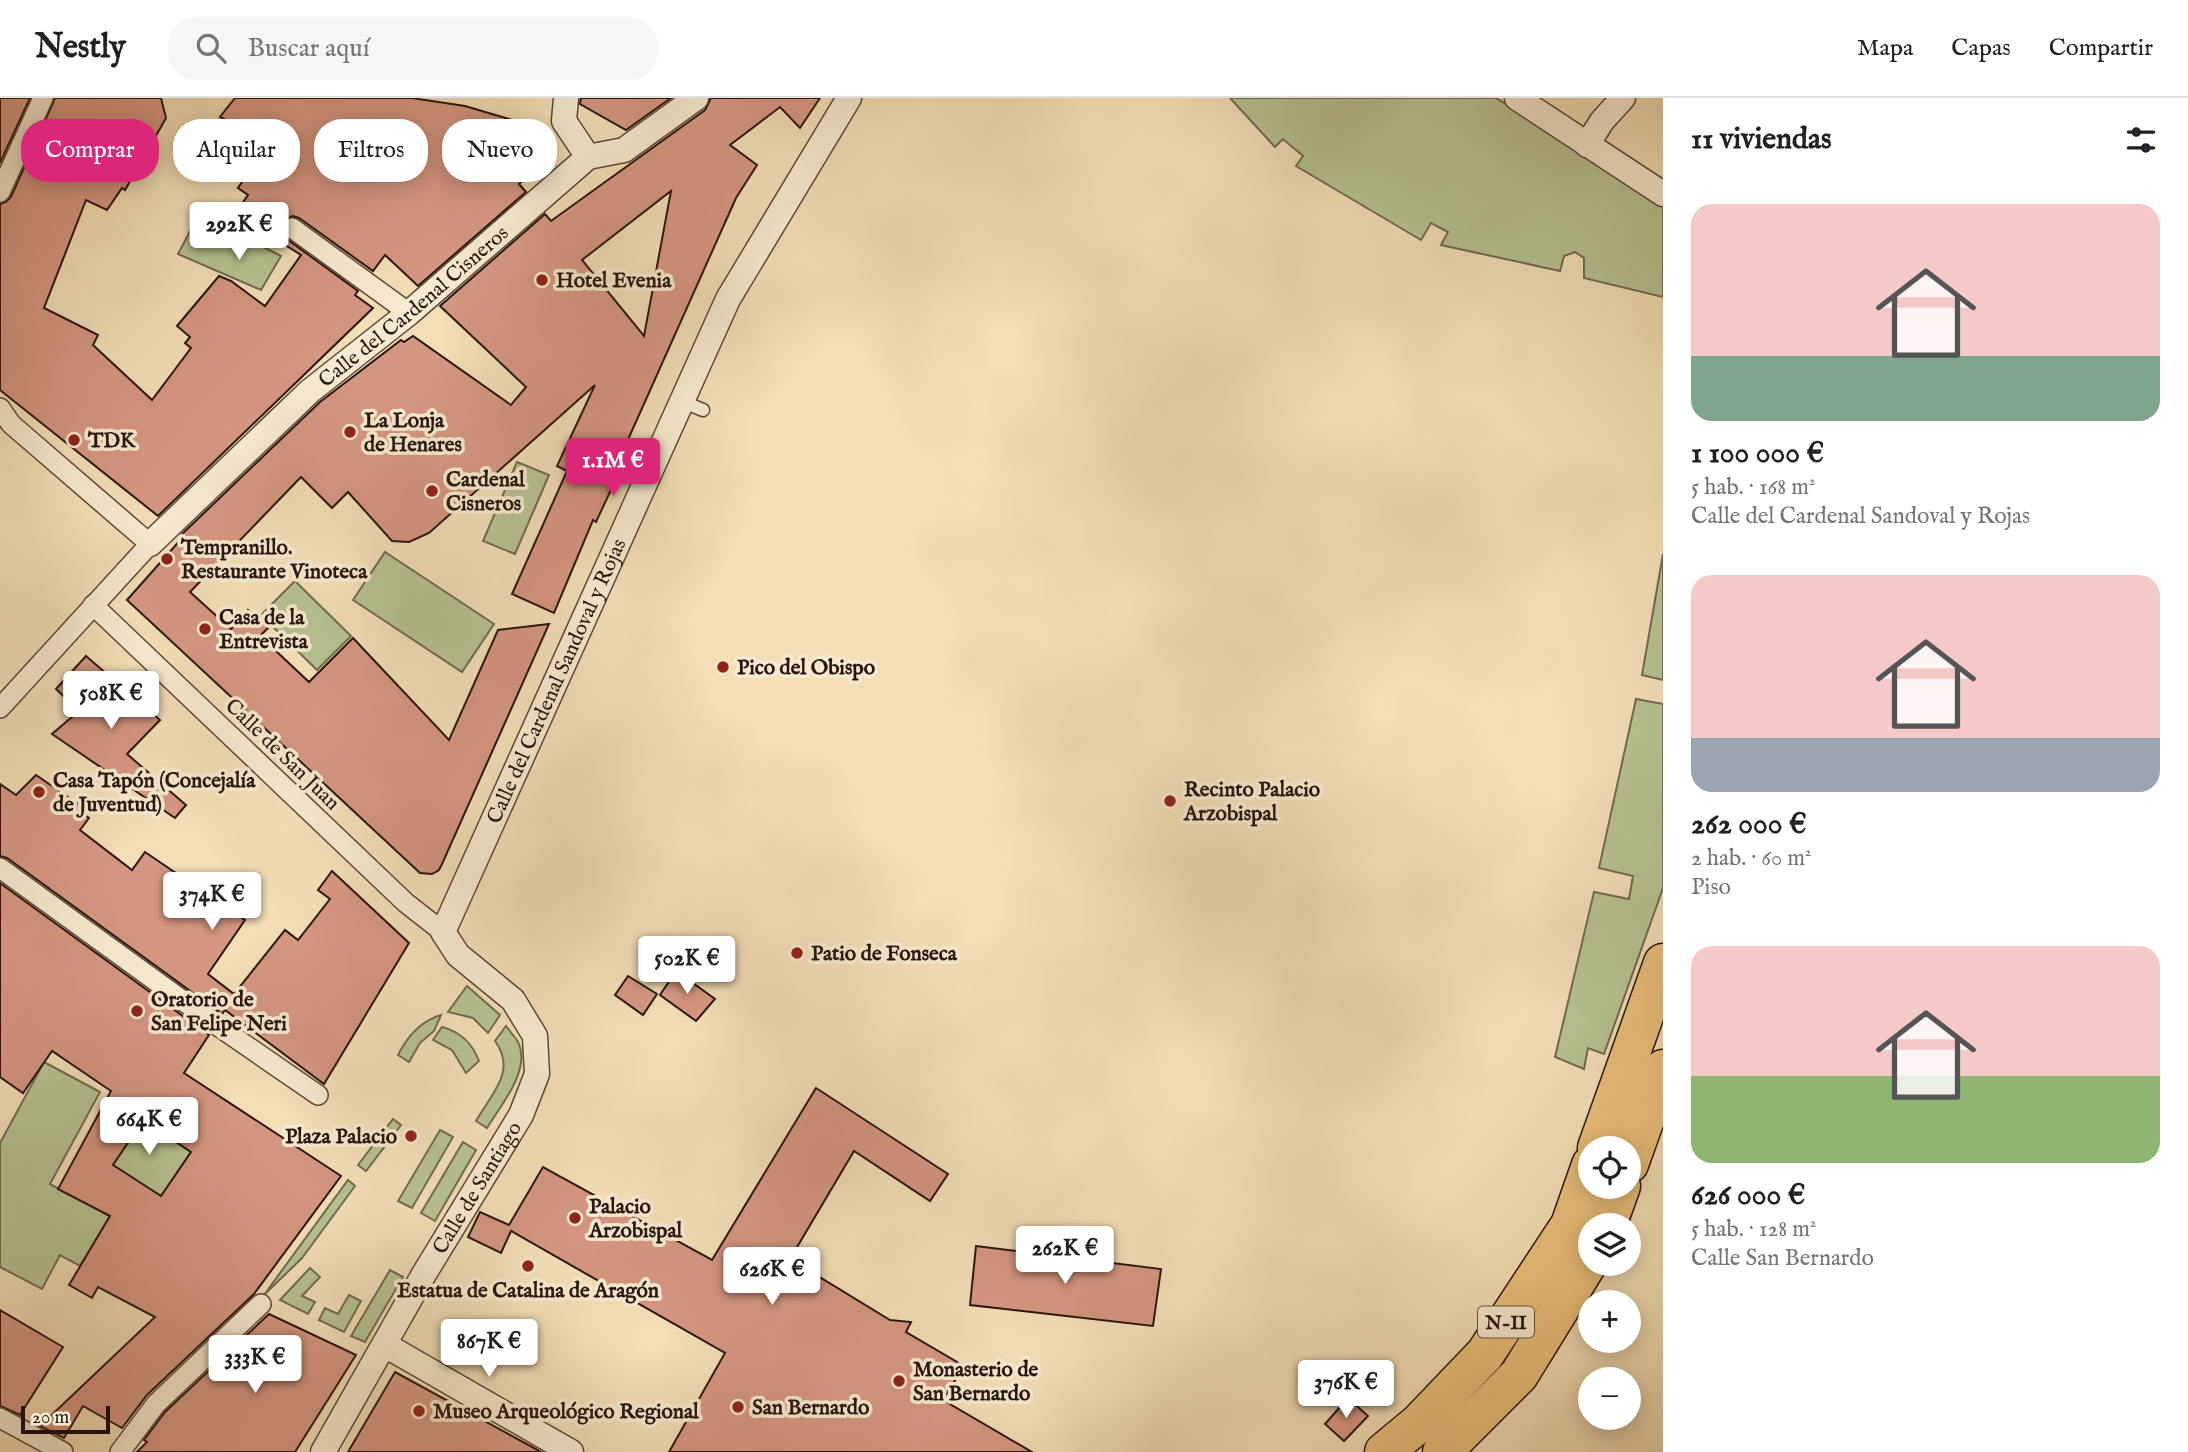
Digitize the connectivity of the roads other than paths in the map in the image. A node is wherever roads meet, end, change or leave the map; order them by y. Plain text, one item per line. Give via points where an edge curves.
1 (43, 98) edge
2 (696, 98) edge
3 (849, 98) edge
4 (1517, 98) edge
5 (1623, 98) edge
6 (565, 110) edge
7 (1587, 145) junction
8 (588, 157) junction
9 (0, 192) edge
10 (1663, 194) edge
11 (292, 228) dead end
12 (410, 313) junction
13 (0, 408) edge
14 (150, 544) junction
15 (93, 605) junction
16 (0, 708) edge
17 (0, 868) edge
18 (443, 932) junction
19 (1663, 963) edge
20 (1663, 1069) edge
21 (318, 1095) dead end
22 (1601, 1136) edge
23 (1639, 1136) edge
24 (1579, 1199) edge
25 (1580, 1276) edge
26 (261, 1304) dead end
27 (385, 1345) junction
28 (0, 1418) edge
29 (1446, 1451) edge
30 (63, 1452) edge
31 (120, 1452) edge
32 (323, 1452) edge
33 (571, 1452) edge
34 (1384, 1452) edge

1 - 9 street
2 - 8 street via 624,150
3 - 18 street, Calle del Cardenal Sandoval y Rojas via 728,299 692,406
4 - 7 street
5 - 7 street
6 - 8 street
7 - 10 street
8 - 12 street, Calle del Cardenal Cisneros
11 - 12 street
12 - 14 street, Calle del Cardenal Cisneros via 310,391
13 - 14 street via 11,424
14 - 15 street
15 - 16 street
15 - 18 street, Calle de San Juan via 406,903
17 - 21 street
18 - 27 street, Calle de Santiago via 458,955 513,1000 535,1036 537,1074 521,1115
19 - 22 main road
20 - 23 main road
24 - 34 main road, N-II via 1570,1225 1485,1354 1419,1423
25 - 29 main road, N-II via 1518,1375
26 - 31 street via 156,1404
27 - 32 street, Calle de Santiago
27 - 33 street
28 - 30 street

